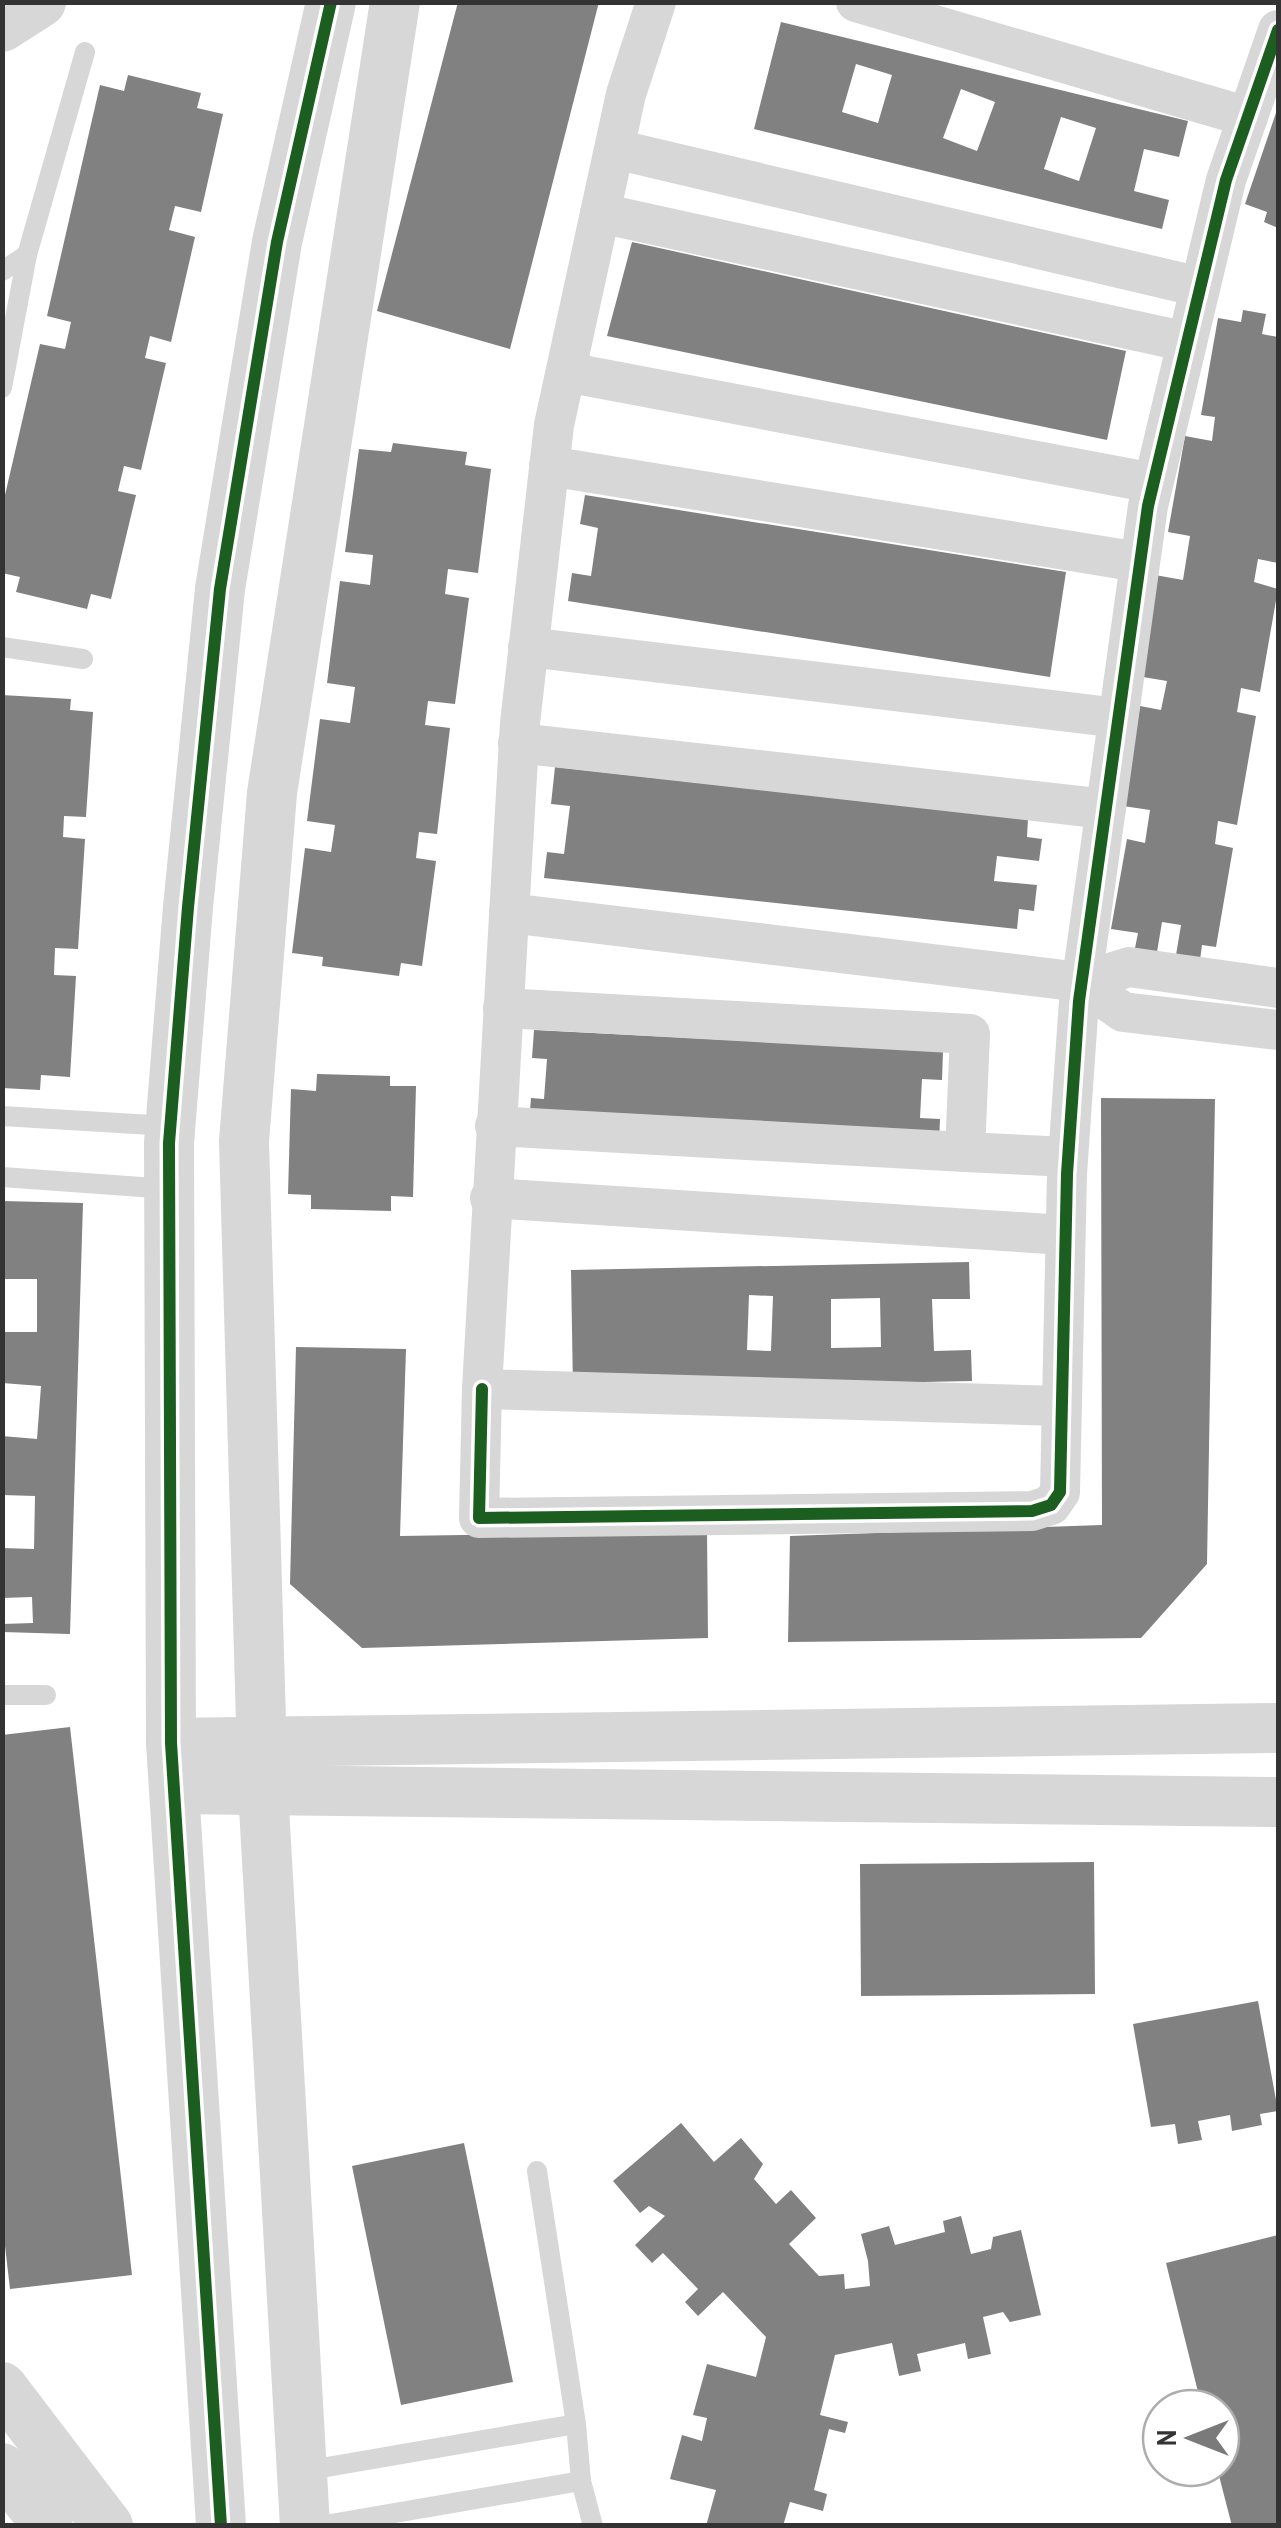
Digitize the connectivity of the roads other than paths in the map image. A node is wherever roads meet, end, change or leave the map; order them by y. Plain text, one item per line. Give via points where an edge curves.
1 (41, 2) edge
2 (332, 2) edge
3 (395, 2) edge
4 (656, 2) edge
5 (856, 2) edge
6 (2, 26) edge
7 (1278, 30) edge
8 (85, 52) dead end
9 (1248, 118) junction
10 (615, 148) junction
11 (600, 214) junction
12 (26, 255) junction
13 (2, 271) edge
14 (1200, 287) junction
15 (1187, 342) junction
16 (566, 372) junction
17 (2, 388) edge
18 (549, 466) junction
19 (1153, 483) junction
20 (1140, 562) junction
21 (2, 647) edge
22 (528, 647) junction
23 (83, 658) dead end
24 (1118, 718) junction
25 (518, 744) junction
26 (1106, 809) junction
27 (509, 913) junction
28 (1082, 982) junction
29 (1278, 988) edge
30 (504, 1008) junction
31 (1278, 1030) edge
32 (2, 1116) edge
33 (495, 1126) junction
34 (244, 1141) junction
35 (170, 1152) junction
36 (965, 1152) junction
37 (1068, 1158) junction
38 (2, 1178) edge
39 (490, 1198) junction
40 (1065, 1235) junction
41 (482, 1390) junction
42 (1060, 1406) junction
43 (46, 1695) dead end
44 (2, 1696) edge
45 (1278, 1728) edge
46 (173, 1766) junction
47 (262, 1766) junction
48 (1278, 1802) edge
49 (537, 2171) dead end
50 (2, 2387) edge
51 (576, 2424) junction
52 (2, 2468) edge
53 (302, 2472) junction
54 (581, 2480) junction
55 (48, 2526) edge
56 (108, 2526) edge
57 (221, 2526) edge
58 (305, 2526) edge
59 (319, 2526) edge
60 (593, 2526) edge

1 - 6 street
2 - 35 street via 277,242 220,588
3 - 34 street via 272,793
4 - 10 street
5 - 9 street
7 - 9 street
8 - 12 lane
9 - 14 street
10 - 11 street
10 - 14 street
11 - 15 street
11 - 16 street
12 - 13 lane
12 - 17 lane
14 - 15 street
15 - 19 street
16 - 18 street
16 - 19 street
18 - 20 street
18 - 22 street
19 - 20 street
20 - 24 street
21 - 23 lane
22 - 24 street
22 - 25 street
24 - 26 street
25 - 26 street
25 - 27 street
26 - 28 street
27 - 28 street
27 - 30 street
28 - 29 street via 1128,967
28 - 31 street via 1123,1012
28 - 37 street
30 - 33 street
30 - 36 street via 970,1034
32 - 35 lane
33 - 36 street
33 - 39 street
34 - 35 street
34 - 47 street
35 - 38 lane
35 - 46 street
36 - 37 street
37 - 40 street
39 - 40 street
39 - 41 street
40 - 42 street
41 - 42 street
41 - 42 street via 479,1518 1032,1510 1051,1506 1060,1492
43 - 44 lane
45 - 47 street
46 - 47 street
46 - 57 street
47 - 48 street
47 - 53 street
49 - 51 lane
50 - 56 street
51 - 53 lane
51 - 54 lane
52 - 55 street
53 - 58 street
54 - 59 lane
54 - 60 lane

